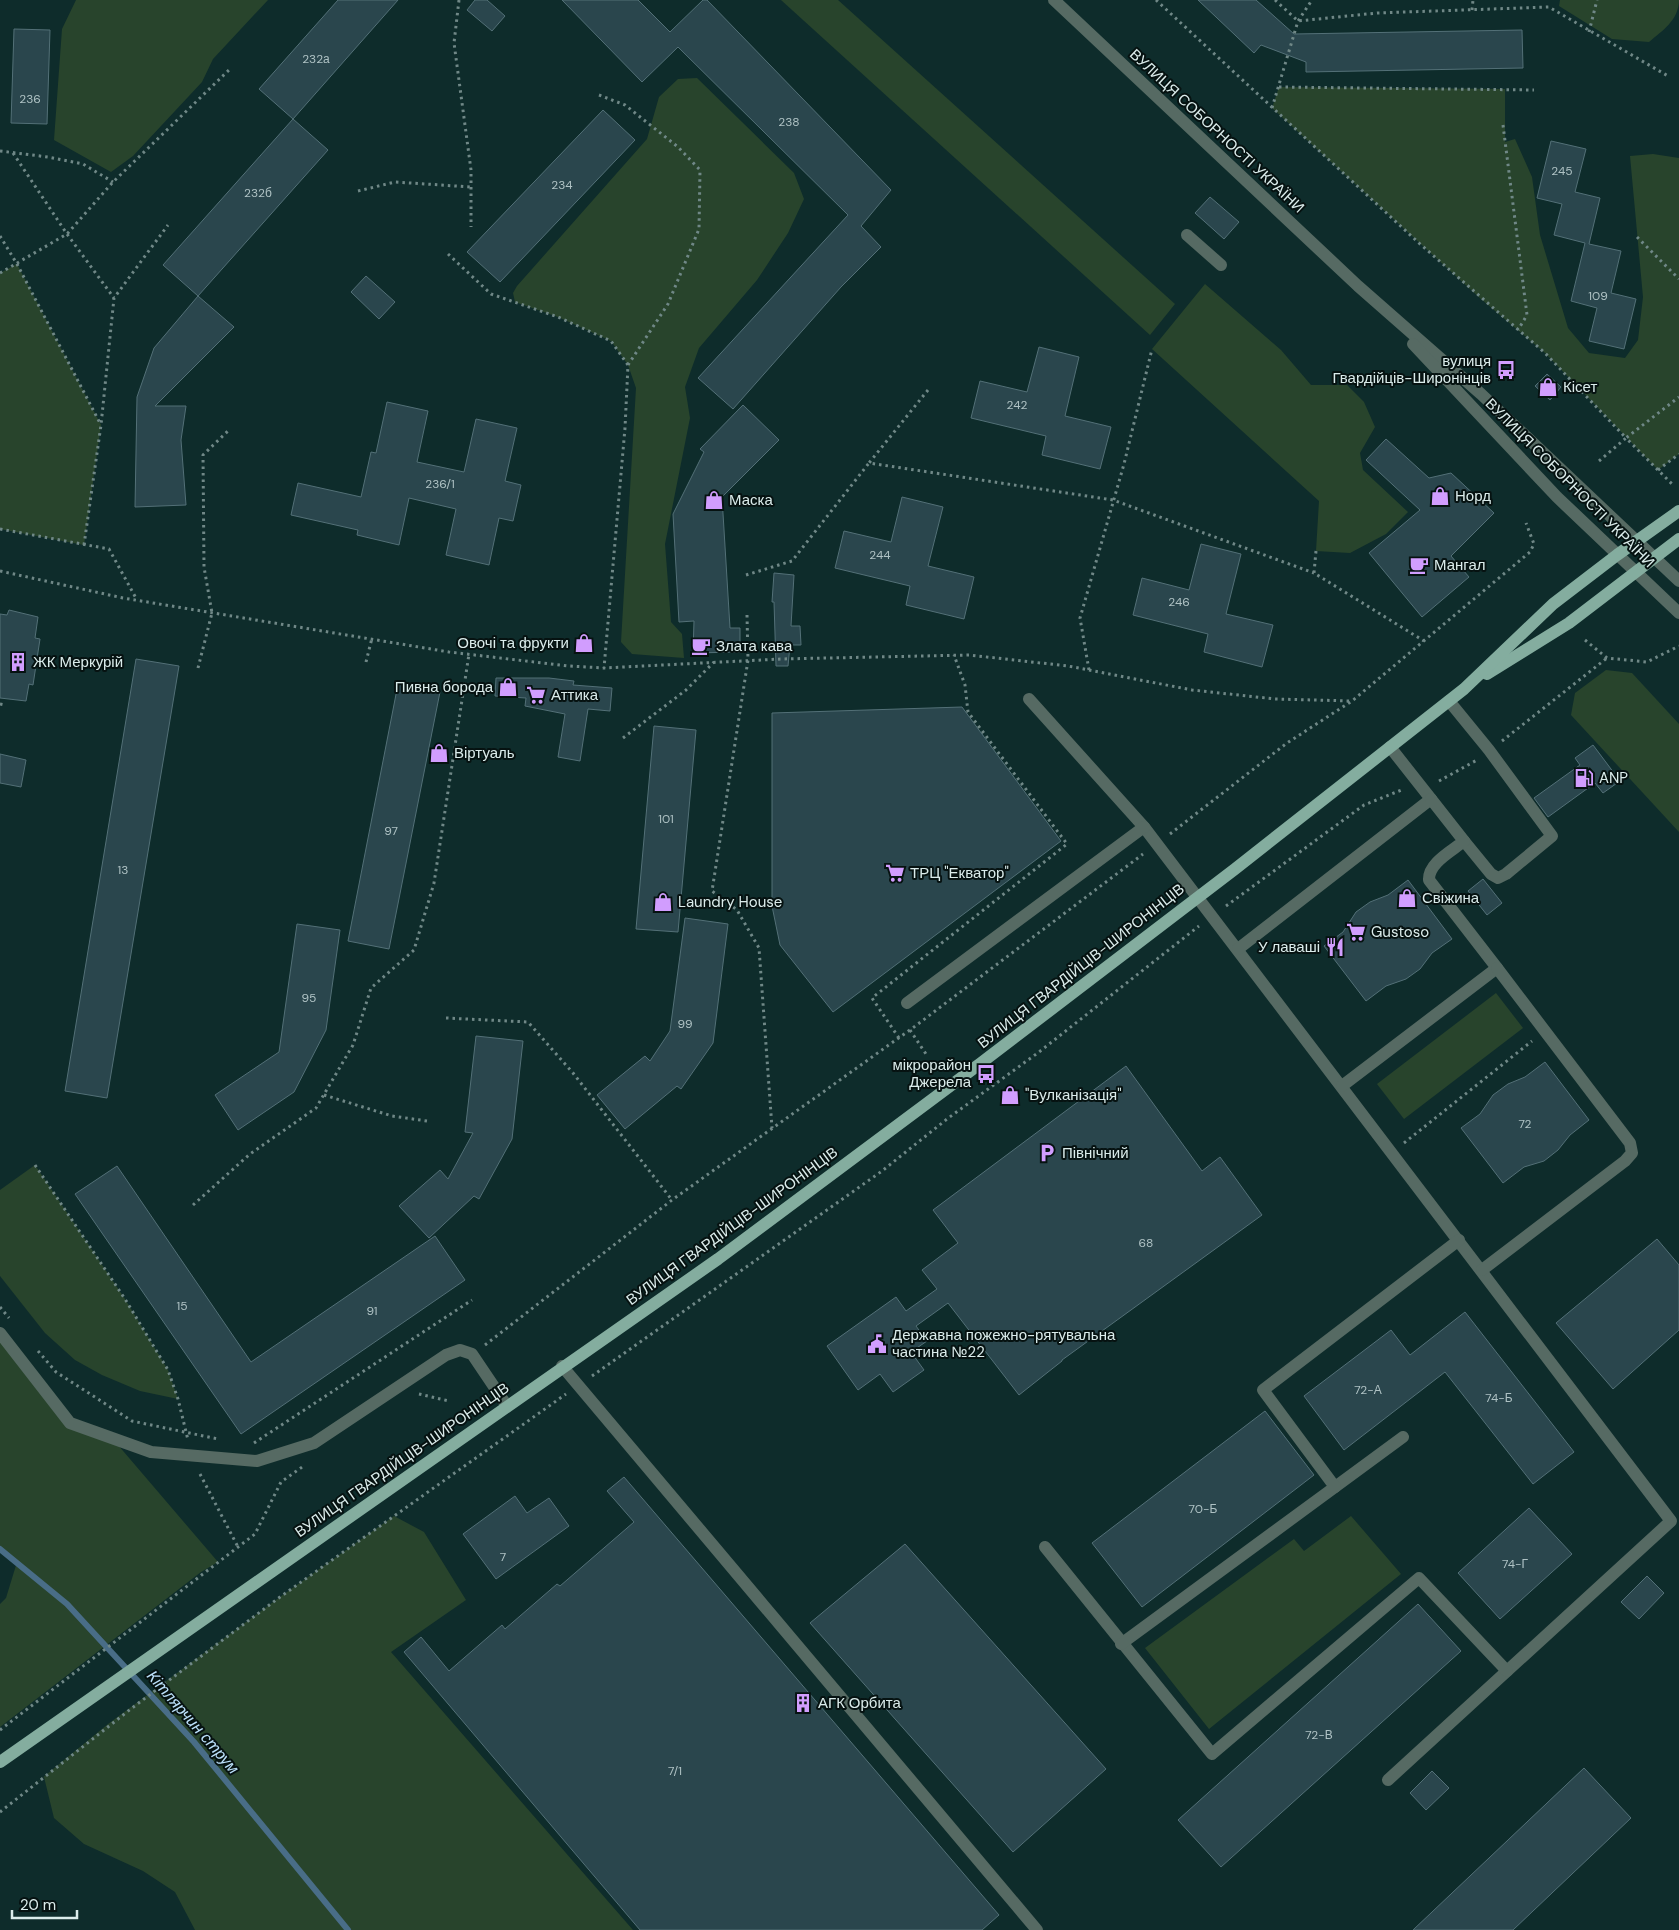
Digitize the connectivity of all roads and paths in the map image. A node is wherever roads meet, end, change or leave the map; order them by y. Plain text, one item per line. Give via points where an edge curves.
1 (459, 0) edge
2 (1054, 0) edge
3 (1156, 0) edge
4 (1275, 0) edge
5 (1312, 0) edge
6 (1474, 0) edge
7 (1597, 0) edge
8 (1472, 10) junction
9 (1298, 22) junction
10 (1588, 32) junction
11 (230, 69) dead end
12 (1668, 76) dead end
13 (1278, 87) junction
14 (1534, 90) dead end
15 (599, 95) dead end
16 (1272, 108) junction
17 (1503, 126) dead end
18 (0, 151) edge
19 (13, 153) junction
20 (113, 182) junction
21 (472, 187) junction
22 (358, 191) dead end
23 (168, 224) dead end
24 (471, 227) dead end
25 (67, 234) junction
26 (1186, 235) dead end
27 (0, 236) edge
28 (1637, 237) dead end
29 (448, 254) dead end
30 (17, 264) junction
31 (1221, 265) dead end
32 (0, 273) edge
33 (1679, 279) edge
34 (1358, 286) junction
35 (114, 298) junction
36 (1518, 330) junction
37 (1152, 349) dead end
38 (628, 365) junction
39 (928, 390) dead end
40 (1679, 397) edge
41 (101, 425) junction
42 (230, 429) dead end
43 (1626, 438) junction
44 (1679, 454) edge
45 (1599, 461) dead end
46 (869, 463) junction
47 (1658, 470) junction
48 (1673, 485) dead end
49 (1113, 500) junction
50 (1679, 511) edge
51 (1526, 523) dead end
52 (0, 529) edge
53 (1679, 539) edge
54 (1637, 541) junction
55 (84, 544) junction
56 (1316, 551) dead end
57 (1617, 555) junction
58 (1655, 558) junction
59 (0, 571) edge
60 (1314, 573) junction
61 (1636, 573) junction
62 (746, 575) dead end
63 (1679, 581) edge
64 (137, 600) junction
65 (212, 612) junction
66 (1679, 613) edge
67 (747, 615) dead end
68 (372, 638) junction
69 (1585, 640) dead end
70 (1424, 641) junction
71 (1679, 646) edge
72 (469, 654) junction
73 (954, 655) junction
74 (1608, 658) junction
75 (748, 660) junction
76 (366, 662) dead end
77 (714, 662) junction
78 (198, 668) dead end
79 (604, 668) junction
80 (1089, 670) junction
81 (1464, 689) junction
82 (1029, 699) dead end
83 (1448, 701) junction
84 (1352, 702) junction
85 (0, 704) edge
86 (5, 705) dead end
87 (623, 738) dead end
88 (1390, 746) junction
89 (1489, 750) junction
90 (1419, 784) junction
91 (1431, 799) junction
92 (1144, 827) junction
93 (1464, 841) junction
94 (1158, 844) junction
95 (1198, 896) junction
96 (1212, 916) junction
97 (1238, 950) junction
98 (1497, 968) junction
99 (907, 1003) dead end
100 (446, 1018) dead end
101 (910, 1030) junction
102 (1545, 1031) junction
103 (899, 1038) junction
104 (926, 1054) dead end
105 (1342, 1086) junction
106 (324, 1095) junction
107 (427, 1121) dead end
108 (772, 1129) junction
109 (1392, 1153) junction
110 (35, 1166) dead end
111 (672, 1200) junction
112 (193, 1205) dead end
113 (1459, 1240) junction
114 (1482, 1270) junction
115 (472, 1300) dead end
116 (0, 1307) edge
117 (12, 1322) dead end
118 (0, 1333) edge
119 (38, 1350) dead end
120 (472, 1354) junction
121 (562, 1366) junction
122 (578, 1385) junction
123 (420, 1388) dead end
124 (449, 1401) dead end
125 (507, 1406) junction
126 (187, 1433) junction
127 (1403, 1437) dead end
128 (224, 1439) dead end
129 (252, 1444) dead end
130 (191, 1456) junction
131 (314, 1459) dead end
132 (1335, 1487) junction
133 (238, 1547) junction
134 (1045, 1547) dead end
135 (1121, 1644) junction
136 (1507, 1671) junction
137 (0, 1730) edge
138 (0, 1762) edge
139 (1388, 1780) dead end
140 (0, 1812) edge
141 (1037, 1930) edge

1 - 21 path via 454,43
2 - 34 street, ВУЛИЦЯ СОБОРНОСТІ УКРАЇНИ
3 - 16 path
4 - 9 path
5 - 9 path
6 - 8 path
7 - 10 path
8 - 9 path via 1377,13
8 - 10 path via 1548,7
9 - 13 path
10 - 12 path
11 - 20 path
13 - 14 path
13 - 16 path
15 - 38 path via 625,105 678,147 700,170 699,229 668,304
16 - 36 path
17 - 36 path via 1528,315
18 - 19 path
19 - 20 path via 83,164
19 - 25 path
20 - 25 path
21 - 22 path via 395,182
21 - 24 path
23 - 35 path
25 - 30 path
25 - 35 path
26 - 31 street
27 - 30 path
28 - 33 path
29 - 38 path via 490,294 558,317 611,341
30 - 32 path
30 - 41 path
34 - 54 street, ВУЛИЦЯ СОБОРНОСТІ УКРАЇНИ via 1481,394
34 - 57 street, ВУЛИЦЯ СОБОРНОСТІ УКРАЇНИ via 1557,497
35 - 41 path
36 - 43 path via 1545,353
37 - 49 path
38 - 79 path
39 - 46 path
40 - 43 path
41 - 55 path
42 - 65 path via 203,455 204,567
43 - 45 path
43 - 47 path
44 - 47 path
46 - 49 path
46 - 62 path via 792,561
47 - 48 path
49 - 60 path
49 - 80 path via 1080,618
50 - 54 main road, ВУЛИЦЯ ГВАРДІЙЦІВ-ШИРОНІНЦІВ
51 - 70 path via 1534,544 1530,552
52 - 55 path
53 - 58 main road, ВУЛИЦЯ ГВАРДІЙЦІВ-ШИРОНІНЦІВ
54 - 57 main road, ВУЛИЦЯ ГВАРДІЙЦІВ-ШИРОНІНЦІВ
54 - 58 street, ВУЛИЦЯ СОБОРНОСТІ УКРАЇНИ
55 - 64 path via 109,549
56 - 60 path
57 - 61 street, ВУЛИЦЯ СОБОРНОСТІ УКРАЇНИ
57 - 81 main road, ВУЛИЦЯ ГВАРДІЙЦІВ-ШИРОНІНЦІВ via 1553,604
58 - 61 main road, ВУЛИЦЯ ГВАРДІЙЦІВ-ШИРОНІНЦІВ
58 - 63 street, ВУЛИЦЯ СОБОРНОСТІ УКРАЇНИ
59 - 64 path
60 - 70 path
61 - 66 street, ВУЛИЦЯ СОБОРНОСТІ УКРАЇНИ
61 - 81 main road, ВУЛИЦЯ ГВАРДІЙЦІВ-ШИРОНІНЦІВ via 1569,622
64 - 65 path
65 - 68 path
65 - 78 path
67 - 75 path
68 - 72 path
68 - 76 path
69 - 74 path
70 - 84 path
71 - 74 path via 1647,662
72 - 79 path
72 - 106 path via 434,883 414,950 371,988 352,1045
73 - 75 path
73 - 80 path
73 - 103 path via 965,685 968,712 1067,844 872,998
74 - 89 path
75 - 77 path
75 - 108 path via 712,891 737,910 760,948
77 - 79 path
77 - 87 path via 686,690
80 - 84 path via 1192,690 1275,700
81 - 83 main road, ВУЛИЦЯ ГВАРДІЙЦІВ-ШИРОНІНЦІВ
82 - 92 street
83 - 88 main road, ВУЛИЦЯ ГВАРДІЙЦІВ-ШИРОНІНЦІВ
83 - 89 street
84 - 94 path via 1287,743
85 - 86 path
88 - 90 street
88 - 95 main road, ВУЛИЦЯ ГВАРДІЙЦІВ-ШИРОНІНЦІВ
89 - 90 path via 1443,780
89 - 93 street via 1552,836 1498,878
90 - 91 street
90 - 96 path via 1364,805
91 - 93 street
91 - 97 street
92 - 94 street
92 - 99 street
93 - 98 street via 1434,866 1429,872 1429,880
94 - 95 street
94 - 101 path
95 - 96 street
95 - 121 main road, ВУЛИЦЯ ГВАРДІЙЦІВ-ШИРОНІНЦІВ via 718,1259
96 - 97 street
96 - 122 path via 882,1170
97 - 105 street
98 - 102 street
98 - 105 street
100 - 111 path via 528,1022 574,1073
101 - 103 path
101 - 104 path
102 - 109 path
102 - 114 street via 1630,1143 1632,1153
103 - 108 path
105 - 109 street
106 - 107 path via 392,1116
106 - 112 path via 316,1108 250,1154
108 - 111 path
109 - 113 street
110 - 126 path via 125,1299 168,1370
111 - 120 path
113 - 114 street
113 - 132 street via 1263,1390
114 - 136 street via 1671,1521
115 - 129 path
116 - 117 path
118 - 130 street via 70,1423 151,1452
119 - 126 path via 56,1372 132,1421
120 - 125 street
120 - 130 street via 460,1350 446,1355 314,1444 257,1461
121 - 122 street
121 - 125 main road, ВУЛИЦЯ ГВАРДІЙЦІВ-ШИРОНІНЦІВ
122 - 140 path via 280,1597
122 - 141 street
123 - 124 path via 413,1393
125 - 138 main road, ВУЛИЦЯ ГВАРДІЙЦІВ-ШИРОНІНЦІВ
126 - 128 path
126 - 130 path
127 - 132 street
130 - 133 path
131 - 133 path via 281,1482 255,1534
132 - 135 street
133 - 137 path
134 - 135 street
135 - 136 street via 1212,1754 1419,1578
136 - 139 street

